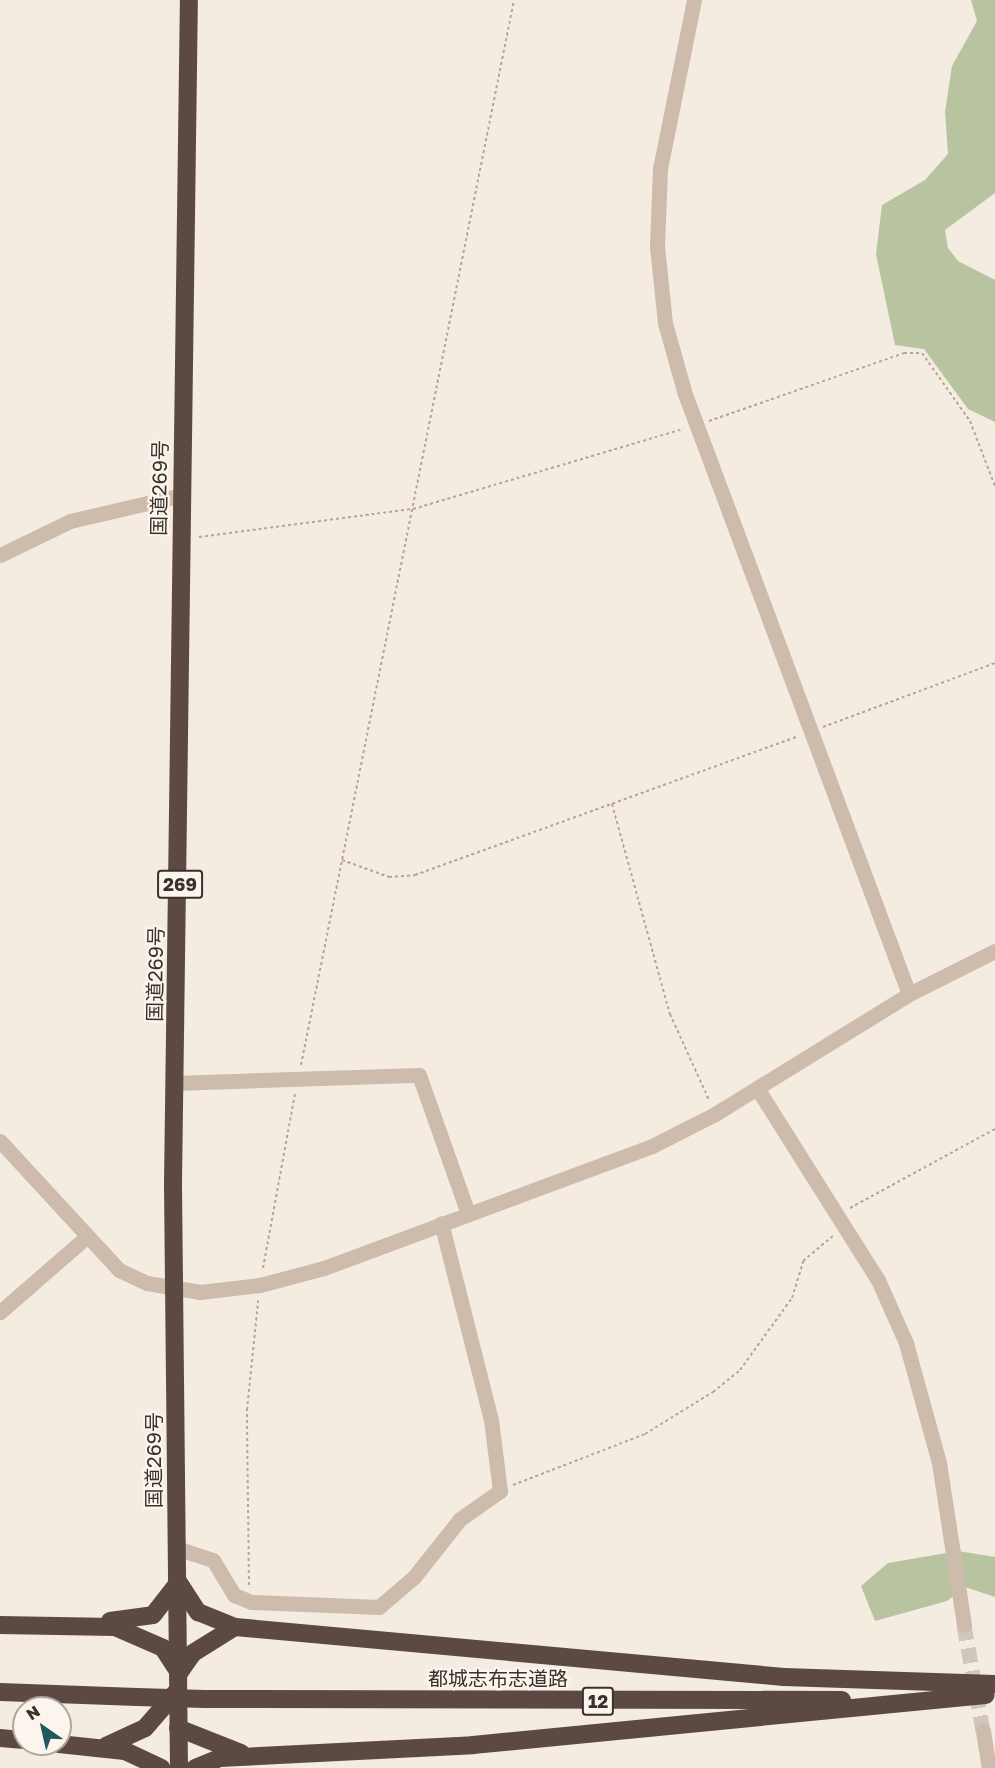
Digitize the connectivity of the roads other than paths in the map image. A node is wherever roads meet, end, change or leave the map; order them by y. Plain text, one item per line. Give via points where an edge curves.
1 (189, 0) edge
2 (694, 0) edge
3 (182, 495) junction
4 (0, 555) edge
5 (995, 951) edge
6 (909, 994) junction
7 (174, 1083) junction
8 (757, 1088) junction
9 (0, 1141) edge
10 (468, 1213) junction
11 (441, 1223) junction
12 (85, 1238) junction
13 (175, 1289) junction
14 (0, 1312) edge
15 (176, 1548) junction
16 (178, 1582) junction
17 (79, 1622) junction
18 (0, 1625) edge
19 (964, 1625) tunnel mouth
20 (235, 1628) junction
21 (178, 1682) junction
22 (994, 1691) edge
23 (0, 1692) edge
24 (178, 1728) junction
25 (982, 1731) tunnel mouth
26 (72, 1745) edge
27 (94, 1748) junction
28 (254, 1757) junction
29 (161, 1768) edge
30 (180, 1768) edge
31 (195, 1768) edge
32 (989, 1768) edge

1 - 3 highway, 国道269号 / 269
2 - 6 street via 660,168 657,246 665,323 697,425
3 - 4 street via 70,521
3 - 7 highway, 国道269号 / 269
5 - 6 street
6 - 8 street
7 - 10 street via 297,1082 419,1075
7 - 13 highway, 国道269号 / 269
8 - 10 street via 652,1146
8 - 19 street via 846,1228 894,1313 925,1407
9 - 12 street
10 - 11 street
11 - 13 street via 324,1268 260,1285 200,1292
11 - 15 street via 491,1420 500,1491 460,1519 414,1577 379,1607 250,1602 234,1595 213,1560
12 - 13 street via 119,1270
12 - 14 street
13 - 15 highway, 国道269号 / 269
15 - 16 highway, 国道269号 / 269
16 - 17 highway via 153,1615
16 - 20 highway via 198,1612
16 - 21 highway, 国道269号 / 269
17 - 18 highway
17 - 21 highway via 115,1627 149,1640 162,1648
20 - 21 highway via 193,1653
20 - 22 highway via 784,1677
21 - 24 highway, 国道269号 / 269
21 - 27 highway via 132,1737
22 - 23 highway, 都城志布志道路 / 12, bridge via 665,1702 205,1699
22 - 28 highway via 473,1746
24 - 28 highway
24 - 30 highway, 国道269号 / 269
25 - 32 street
26 - 27 highway
27 - 29 highway via 140,1755
28 - 31 highway via 220,1758

